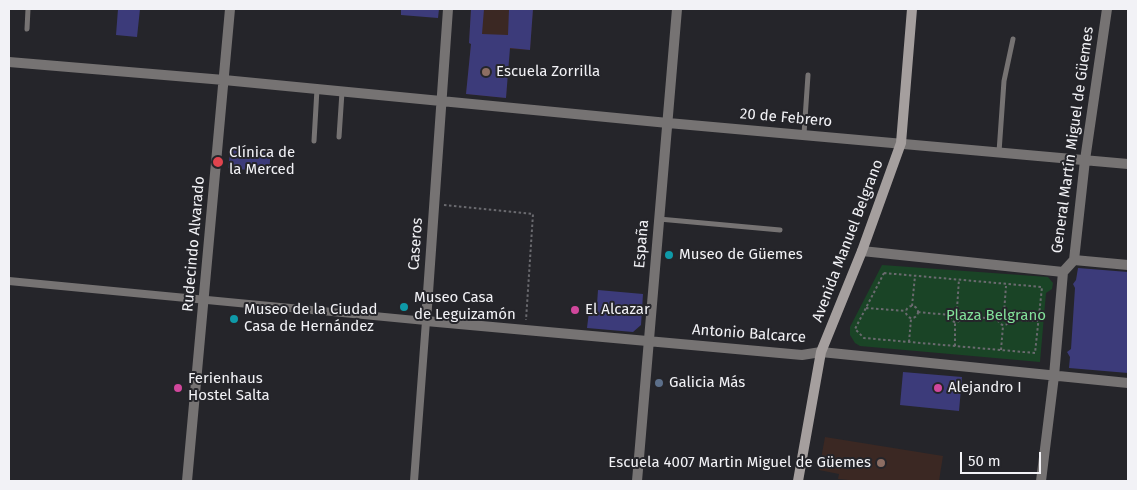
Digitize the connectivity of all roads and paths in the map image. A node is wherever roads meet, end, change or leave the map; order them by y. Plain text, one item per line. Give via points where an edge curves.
1 (28, 9) edge
2 (230, 9) edge
3 (448, 9) edge
4 (677, 9) edge
5 (912, 9) edge
6 (1107, 9) edge
7 (27, 29) dead end
8 (1013, 39) dead end
9 (9, 62) edge
10 (808, 75) dead end
11 (224, 80) junction
12 (317, 89) junction
13 (342, 92) junction
14 (441, 101) junction
15 (668, 123) junction
16 (804, 134) junction
17 (339, 137) dead end
18 (314, 141) dead end
19 (901, 142) junction
20 (999, 152) junction
21 (1085, 160) junction
22 (1128, 164) edge
23 (434, 204) junction
24 (659, 218) junction
25 (780, 230) dead end
26 (862, 250) junction
27 (1074, 260) junction
28 (1128, 265) edge
29 (1062, 272) junction
30 (915, 275) junction
31 (959, 280) junction
32 (9, 281) edge
33 (1006, 285) junction
34 (204, 299) junction
35 (912, 306) junction
36 (866, 308) junction
37 (957, 309) junction
38 (906, 311) junction
39 (918, 312) junction
40 (1004, 313) junction
41 (950, 315) junction
42 (963, 316) junction
43 (911, 318) junction
44 (998, 319) junction
45 (1010, 320) junction
46 (426, 321) junction
47 (956, 322) junction
48 (1038, 322) junction
49 (525, 324) dead end
50 (1003, 326) junction
51 (648, 341) junction
52 (909, 342) junction
53 (955, 346) junction
54 (1001, 350) junction
55 (821, 352) junction
56 (1054, 376) junction
57 (1128, 383) edge
58 (186, 481) edge
59 (414, 481) edge
60 (637, 481) edge
61 (798, 481) edge
62 (1041, 481) edge

1 - 7 lane
2 - 11 street, Rudecindo Alvarado
3 - 14 street, Caseros
4 - 15 street, España
5 - 19 main road, Avenida Manuel Belgrano
6 - 21 street, General Martín Miguel de Güemes
8 - 20 lane via 1004,81
9 - 11 street, 20 de Febrero
10 - 16 lane
11 - 12 street, 20 de Febrero
11 - 34 street, Rudecindo Alvarado
12 - 13 street, 20 de Febrero
12 - 18 lane
13 - 14 street, 20 de Febrero
13 - 17 lane
14 - 15 street, 20 de Febrero
14 - 23 street, Caseros
15 - 16 street, 20 de Febrero
15 - 24 street, España
16 - 19 street, 20 de Febrero
19 - 20 street, 20 de Febrero
19 - 26 main road, Avenida Manuel Belgrano
20 - 21 street, 20 de Febrero
21 - 22 street, 20 de Febrero
21 - 27 street, General Martín Miguel de Güemes
23 - 46 street, Caseros
23 - 49 path via 533,214
24 - 25 lane
24 - 51 street, España
26 - 29 street
26 - 55 main road, Avenida Manuel Belgrano
27 - 28 street
27 - 29 street, General Martín Miguel de Güemes
29 - 56 street, General Martín Miguel de Güemes
30 - 31 path
30 - 35 path
30 - 36 path via 884,273
31 - 33 path
31 - 37 path
32 - 34 street
33 - 40 path
33 - 48 path via 1042,288
34 - 46 street
34 - 58 street, Rudecindo Alvarado
35 - 38 path
35 - 39 path
36 - 38 path
36 - 52 path via 855,329 864,338
37 - 41 path
37 - 42 path
38 - 43 path
39 - 41 path
39 - 43 path
40 - 44 path
40 - 45 path
41 - 47 path
42 - 44 path
42 - 47 path
43 - 52 path
44 - 50 path
45 - 48 path
45 - 50 path
46 - 51 street, Antonio Balcarce
46 - 59 street, Caseros
47 - 53 path
48 - 54 path via 1035,353
50 - 54 path
51 - 55 street, Antonio Balcarce via 802,356
51 - 60 street, España
52 - 53 path
53 - 54 path
55 - 56 street, Antonio Balcarce
55 - 61 main road, Avenida Manuel Belgrano
56 - 57 street, Antonio Balcarce
56 - 62 street, General Martín Miguel de Güemes

